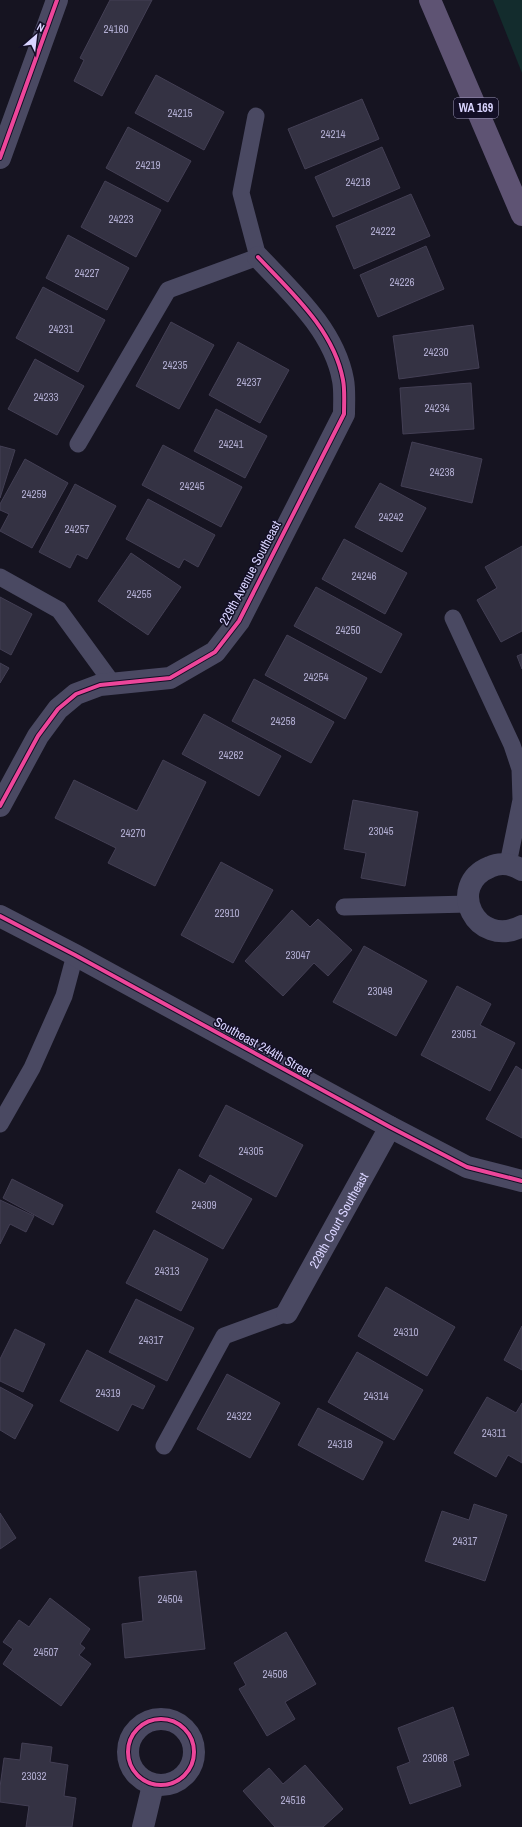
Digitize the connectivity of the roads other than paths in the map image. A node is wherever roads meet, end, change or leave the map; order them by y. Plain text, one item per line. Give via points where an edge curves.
1 (57, 0) edge
2 (430, 0) edge
3 (256, 116) dead end
4 (0, 158) edge
5 (522, 215) edge
6 (258, 257) junction
7 (78, 444) dead end
8 (0, 577) edge
9 (453, 618) dead end
10 (113, 684) junction
11 (0, 806) edge
12 (515, 867) edge
13 (468, 904) junction
14 (344, 907) dead end
15 (0, 916) edge
16 (522, 926) edge
17 (76, 955) junction
18 (0, 1124) edge
19 (390, 1127) junction
20 (522, 1181) edge
21 (287, 1313) joint
22 (164, 1446) dead end
23 (153, 1785) dead end
24 (143, 1827) edge

1 - 4 street
2 - 5 main road, WA 169
3 - 6 lane via 242,193
6 - 7 lane via 168,290
6 - 10 street, 229th Avenue Southeast via 313,316 330,342 343,380 344,414 239,621 215,652 170,678
8 - 10 lane via 59,610
9 - 12 lane via 512,745 520,769 521,800
10 - 11 street, 229th Avenue Southeast via 100,685 76,694 58,709 38,736
12 - 13 street via 495,864 483,869 473,878 468,891
13 - 14 lane
13 - 16 street via 474,917 483,926 496,931 509,931
15 - 17 street, Southeast 244th Street
17 - 18 lane via 64,996 32,1068
17 - 19 street, Southeast 244th Street
19 - 20 street, Southeast 244th Street via 467,1167
19 - 21 street, 229th Court Southeast
21 - 22 lane via 224,1336
23 - 24 street

